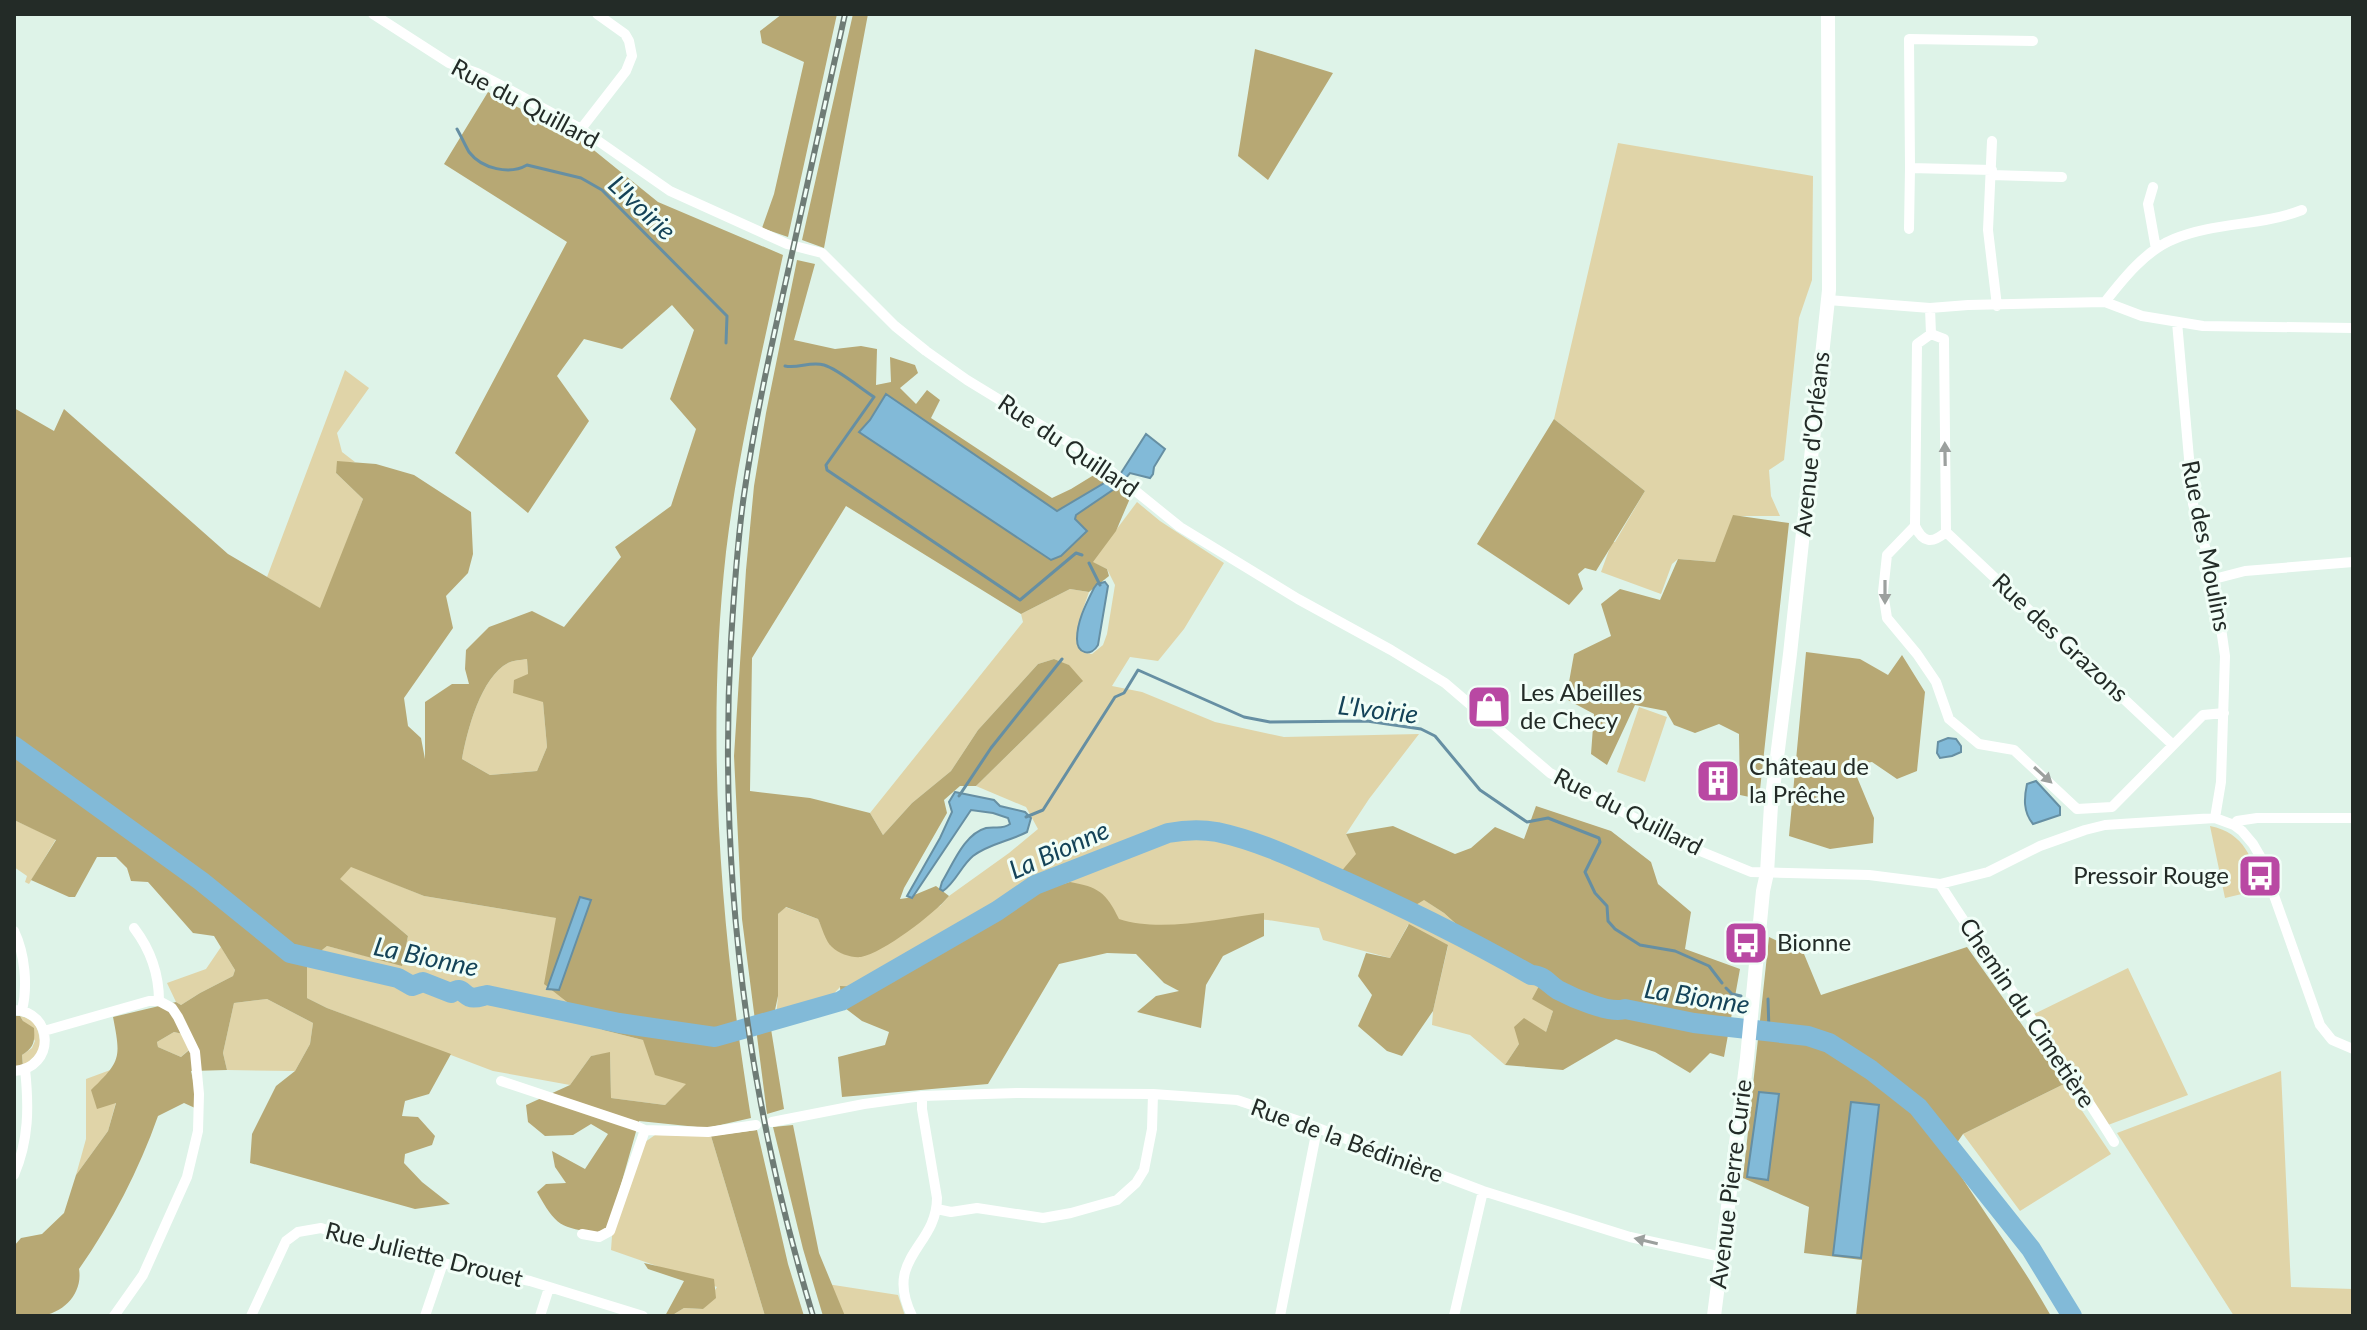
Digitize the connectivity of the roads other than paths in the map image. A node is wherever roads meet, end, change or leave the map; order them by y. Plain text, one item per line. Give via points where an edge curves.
1 (373, 14) edge
2 (597, 14) edge
3 (1828, 14) edge
4 (2033, 41) dead end
5 (581, 129) junction
6 (1992, 141) dead end
7 (1910, 168) junction
8 (1992, 172) junction
9 (2062, 177) dead end
10 (2153, 187) dead end
11 (2302, 210) dead end
12 (1909, 229) dead end
13 (2156, 249) junction
14 (1828, 300) junction
15 (2105, 302) junction
16 (1997, 306) junction
17 (1930, 308) junction
18 (2177, 322) junction
19 (2353, 328) edge
20 (1931, 334) junction
21 (1915, 526) junction
22 (1946, 532) junction
23 (2353, 562) edge
24 (2214, 579) junction
25 (2224, 713) junction
26 (2173, 745) junction
27 (2215, 818) junction
28 (2353, 818) edge
29 (2234, 825) junction
30 (1767, 873) junction
31 (1940, 884) junction
32 (134, 928) dead end
33 (14, 931) edge
34 (159, 1001) junction
35 (18, 1010) edge
36 (1751, 1014) joint
37 (44, 1031) junction
38 (2353, 1049) edge
39 (20, 1070) edge
40 (501, 1081) dead end
41 (1153, 1094) junction
42 (922, 1096) junction
43 (772, 1122) dead end
44 (756, 1125) dead end
45 (1317, 1129) junction
46 (645, 1130) junction
47 (2114, 1142) dead end
48 (14, 1175) edge
49 (1483, 1191) junction
50 (937, 1209) junction
51 (582, 1234) dead end
52 (1722, 1257) junction
53 (443, 1263) junction
54 (549, 1288) junction
55 (255, 1315) edge
56 (114, 1316) edge
57 (425, 1316) edge
58 (540, 1316) edge
59 (643, 1316) edge
60 (912, 1316) edge
61 (1280, 1316) edge
62 (1454, 1316) edge
63 (1714, 1316) edge

1 - 5 street, Rue du Quillard via 449,63
2 - 5 street via 625,34 632,56
3 - 14 main road, Avenue d'Orléans
4 - 7 street via 1909,39
5 - 30 street, Rue du Quillard via 670,191 787,244 822,253 926,351 1096,459 1180,527 1445,683 1550,773 1683,844 1751,872
6 - 8 street
7 - 8 street
7 - 12 street
8 - 9 street
8 - 16 street via 1988,230
10 - 13 street via 2148,204
11 - 13 street via 2279,219 2208,228
13 - 15 street
14 - 17 street
14 - 30 main road, Avenue d'Orléans
15 - 16 street
15 - 18 street
16 - 17 street
17 - 20 street
18 - 19 street
18 - 24 street, Rue des Moulins via 2193,504
20 - 21 street via 1917,344
22 -> 20 street via 1944,339
21 - 22 street via 1926,540
21 -> 26 street via 1887,555 1885,614 1936,682 1949,719 1979,744 2014,750 2077,809 2112,807
22 - 26 street, Rue des Grazons
23 - 24 street via 2245,571
24 - 25 street, Rue des Moulins via 2225,656
25 - 26 street via 2203,715
25 - 27 street, Rue des Moulins
27 - 29 street
27 - 31 street via 2105,825 2040,846 1988,872
28 - 29 street via 2257,818
29 - 38 street via 2260,856 2320,1025 2332,1040
30 - 31 street, Rue du Quillard via 1869,875
30 - 36 main road, Avenue d'Orléans
31 - 47 street, Chemin du Cimetière
32 - 34 street via 146,944 159,983
33 - 35 street via 24,970
34 - 37 street
34 - 56 street via 172,1008 195,1052 198,1131 187,1177 143,1275
35 - 37 street
36 - 52 main road, Avenue Pierre Curie
37 - 39 street via 40,1058
39 - 48 street via 28,1125
40 - 46 street
41 - 42 street, Rue de la Bédinière
41 - 45 street, Rue de la Bédinière via 1237,1100
41 - 50 street via 1144,1170 1117,1200 1043,1218 977,1208
42 - 43 street, Rue de la Bédinière
42 - 50 street
44 - 46 street via 708,1132
45 - 49 street, Rue de la Bédinière
45 - 61 street
46 - 51 street via 610,1231 599,1237
52 -> 49 street, Rue de la Bédinière via 1630,1237
49 - 62 street
50 - 60 street via 906,1263 905,1302
52 - 63 main road, Avenue Pierre Curie
53 - 54 street, Rue Juliette Drouet
53 - 55 street, Rue Juliette Drouet via 321,1228 307,1229 286,1241
53 - 57 street
54 - 58 street
54 - 59 street, Rue Juliette Drouet

